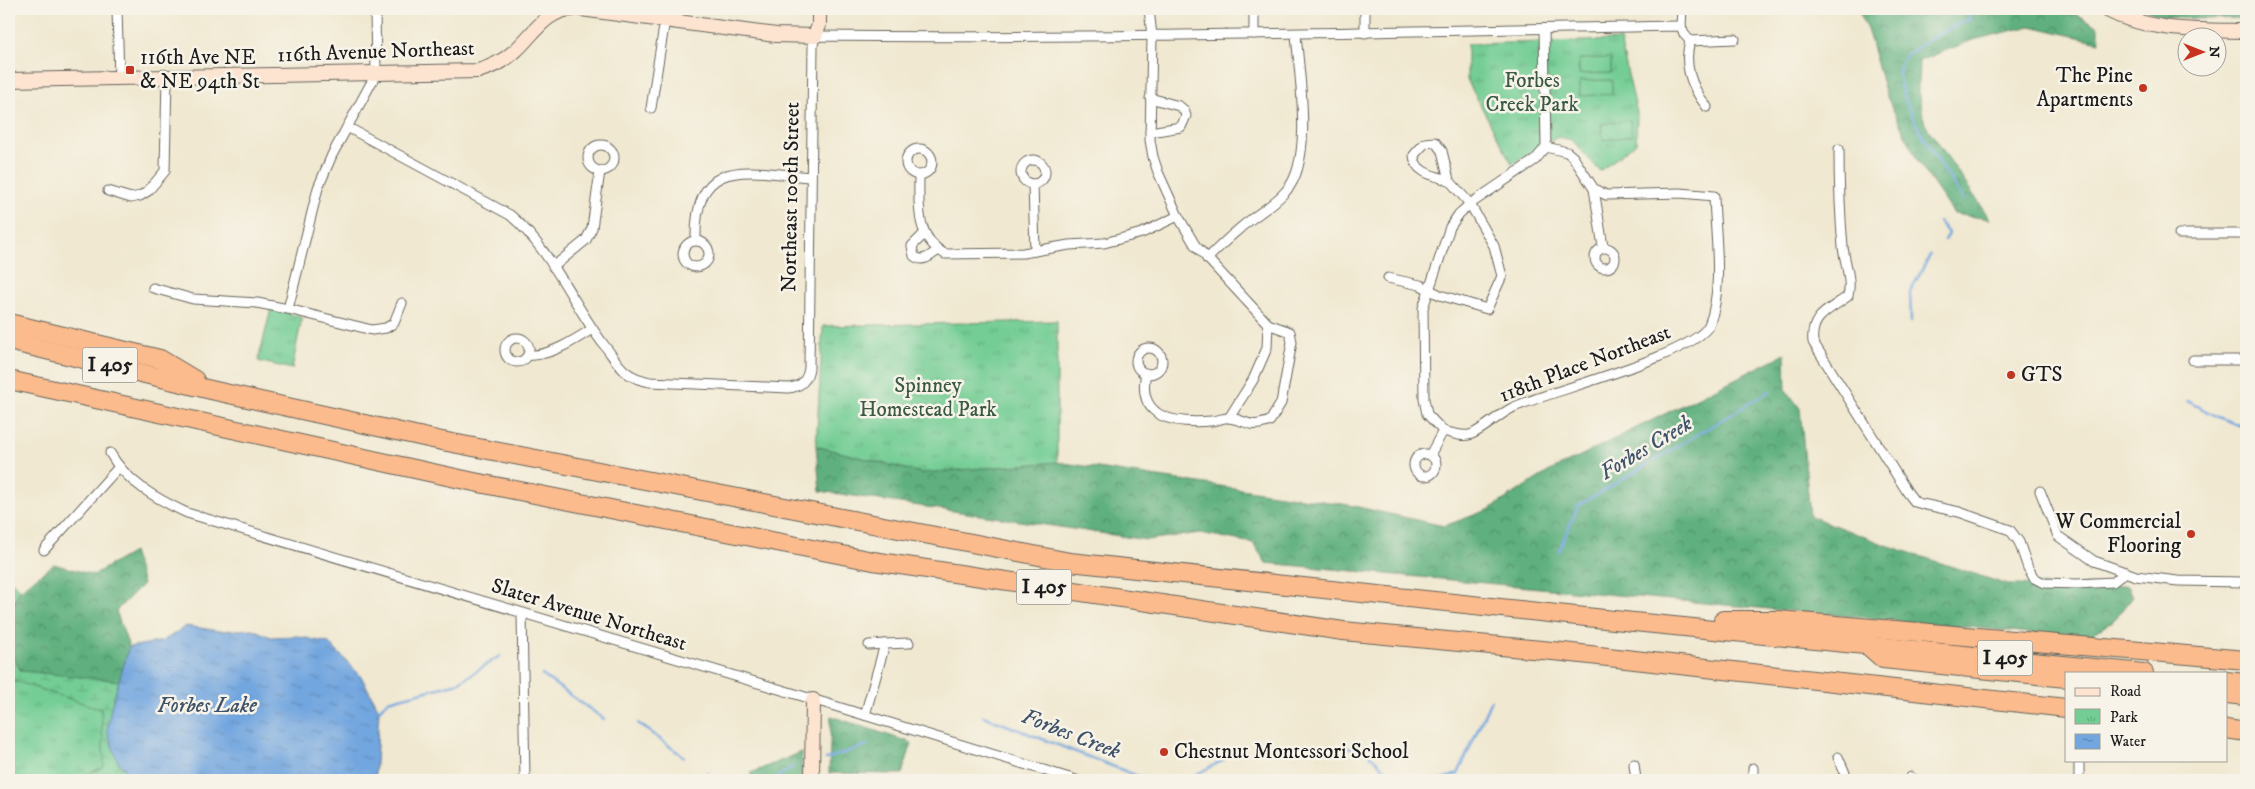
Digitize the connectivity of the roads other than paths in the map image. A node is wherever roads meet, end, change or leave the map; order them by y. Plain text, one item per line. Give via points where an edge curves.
1 (117, 9) edge
2 (375, 9) edge
3 (573, 9) edge
4 (581, 9) edge
5 (819, 9) edge
6 (1149, 9) edge
7 (1254, 9) edge
8 (1365, 9) edge
9 (1682, 9) edge
10 (2108, 10) edge
11 (645, 13) edge
12 (665, 20) junction
13 (1681, 26) junction
14 (1544, 28) junction
15 (2246, 30) edge
16 (1365, 33) junction
17 (1254, 34) junction
18 (1296, 34) junction
19 (815, 36) junction
20 (1152, 36) junction
21 (1735, 39) dead end
22 (1690, 41) junction
23 (376, 74) junction
24 (167, 77) junction
25 (119, 78) junction
26 (9, 80) edge
27 (1150, 98) junction
28 (1707, 107) dead end
29 (651, 108) dead end
30 (348, 128) junction
31 (1150, 132) junction
32 (1546, 147) junction
33 (1839, 149) dead end
34 (600, 171) dead end
35 (919, 176) dead end
36 (810, 178) junction
37 (1449, 180) junction
38 (1033, 184) dead end
39 (1594, 189) junction
40 (108, 191) dead end
41 (1470, 204) junction
42 (1178, 216) junction
43 (924, 234) junction
44 (2179, 234) dead end
45 (2246, 234) edge
46 (696, 240) dead end
47 (1604, 248) dead end
48 (938, 250) junction
49 (1035, 251) junction
50 (1207, 259) junction
51 (553, 266) junction
52 (1388, 278) dead end
53 (153, 288) dead end
54 (1429, 288) junction
55 (402, 303) dead end
56 (288, 309) junction
57 (9, 323) edge
58 (1268, 324) junction
59 (592, 329) junction
60 (9, 341) edge
61 (528, 355) dead end
62 (2194, 360) dead end
63 (2246, 360) edge
64 (1146, 374) dead end
65 (9, 380) edge
66 (9, 384) edge
67 (34, 386) junction
68 (211, 390) junction
69 (1229, 418) junction
70 (1442, 431) junction
71 (110, 453) dead end
72 (1430, 454) dead end
73 (118, 468) junction
74 (2040, 491) dead end
75 (44, 550) dead end
76 (2126, 572) junction
77 (2246, 582) edge
78 (522, 614) junction
79 (1614, 620) junction
80 (909, 643) dead end
81 (885, 644) junction
82 (1866, 644) junction
83 (869, 645) dead end
84 (2246, 660) edge
85 (2134, 672) edge
86 (2065, 678) edge
87 (2228, 681) edge
88 (2246, 683) edge
89 (2228, 694) edge
90 (2246, 696) edge
91 (813, 700) junction
92 (2065, 708) edge
93 (865, 715) junction
94 (2228, 729) edge
95 (2246, 732) edge
96 (1838, 757) dead end
97 (2079, 763) dead end
98 (1634, 764) dead end
99 (1753, 768) dead end
100 (525, 780) edge
101 (812, 780) edge
102 (1076, 780) edge
103 (1636, 780) edge
104 (1753, 780) edge
105 (1848, 780) edge
106 (2079, 780) edge

1 - 25 street
2 - 23 street
3 - 23 street, 116th Avenue Northeast via 552,14 517,50 490,67 464,72
4 - 11 street
5 - 19 street, Northeast 100th Street
6 - 20 street
7 - 17 street
8 - 16 street
9 - 13 street
10 - 15 street via 2169,28
11 - 12 street
12 - 19 street via 776,35
12 - 29 street
13 - 14 street
13 - 22 street
14 - 16 street
14 - 32 street
16 - 18 street
17 - 18 street
17 - 20 street
18 - 50 street via 1303,140 1300,166 1286,191
19 - 20 street
19 - 36 street, Northeast 100th Street
20 - 27 street
21 - 22 street
22 - 28 street via 1688,71 1696,93
23 - 24 street, 116th Avenue Northeast
23 - 30 street
24 - 25 street, 116th Avenue Northeast
24 - 40 street via 166,171 140,196 126,197
25 - 26 street, 116th Avenue Northeast
27 - 31 street
27 - 31 street via 1179,106 1186,116 1181,127
30 - 51 street via 510,215 524,226
30 - 56 street via 318,188
31 - 42 street via 1153,157
32 - 39 street via 1567,152 1573,157
32 - 41 street via 1535,160
33 - 76 street via 1844,258 1851,285 1848,296 1814,324 1813,342 1908,494 1915,502 1959,512 2010,530 2019,542 2034,578 2044,583 2113,582
34 - 51 street via 592,228 586,240
35 - 43 street via 919,217
36 - 46 street via 742,171 719,177 701,196
36 - 59 street, Northeast 100th Street via 809,368 808,376 801,384 788,388 636,379 624,371
37 - 37 street via 1440,146 1435,142 1425,142 1414,155 1415,165 1433,176
37 - 41 street
38 - 49 street
39 - 47 street
39 - 70 street, 118th Place Northeast via 1616,196 1680,193 1714,196 1716,280 1708,326 1702,335 1670,353 1514,407 1472,434 1461,436
41 - 54 street via 1450,226
41 - 54 street via 1494,246 1502,276 1491,300 1487,308 1440,295
42 - 49 street via 1125,239
42 - 50 street
43 - 48 street
43 - 48 street via 912,246 914,256 925,259
44 - 45 street
48 - 49 street via 945,254
50 - 58 street
51 - 59 street
52 - 54 street
53 - 56 street via 193,299 257,303
54 - 70 street via 1422,322 1424,399 1427,414
55 - 56 street via 394,323 380,330
57 - 68 highway via 160,359
58 - 69 street via 1267,348
58 - 69 street via 1290,332 1292,342 1281,403 1270,421 1260,425 1247,425
59 - 61 street via 548,352
60 - 68 highway, I 405
62 - 63 street
64 - 69 street via 1145,400 1161,417 1197,422
65 - 67 highway, I 405
66 - 67 highway
67 - 92 highway, I 405 via 474,482 873,561 1343,631 1583,654
68 - 79 highway, I 405 via 437,440 1070,562
70 - 72 street
71 - 73 street, Slater Avenue Northeast
73 - 75 street
73 - 78 street, Slater Avenue Northeast via 148,492 186,513
74 - 76 street via 2058,536 2094,561
76 - 77 street via 2178,580
78 - 91 street, Slater Avenue Northeast
78 - 100 street
79 - 82 highway, I 405
79 - 84 highway via 1778,620
80 - 81 street
81 - 83 street
81 - 93 street
82 - 85 highway, I 405
82 - 86 highway, I 405 via 1884,659
87 - 88 highway
89 - 90 highway
91 - 93 street, Slater Avenue Northeast
91 - 101 street
93 - 102 street, Slater Avenue Northeast
94 - 95 highway
96 - 105 street
97 - 106 street
98 - 103 street
99 - 104 street

